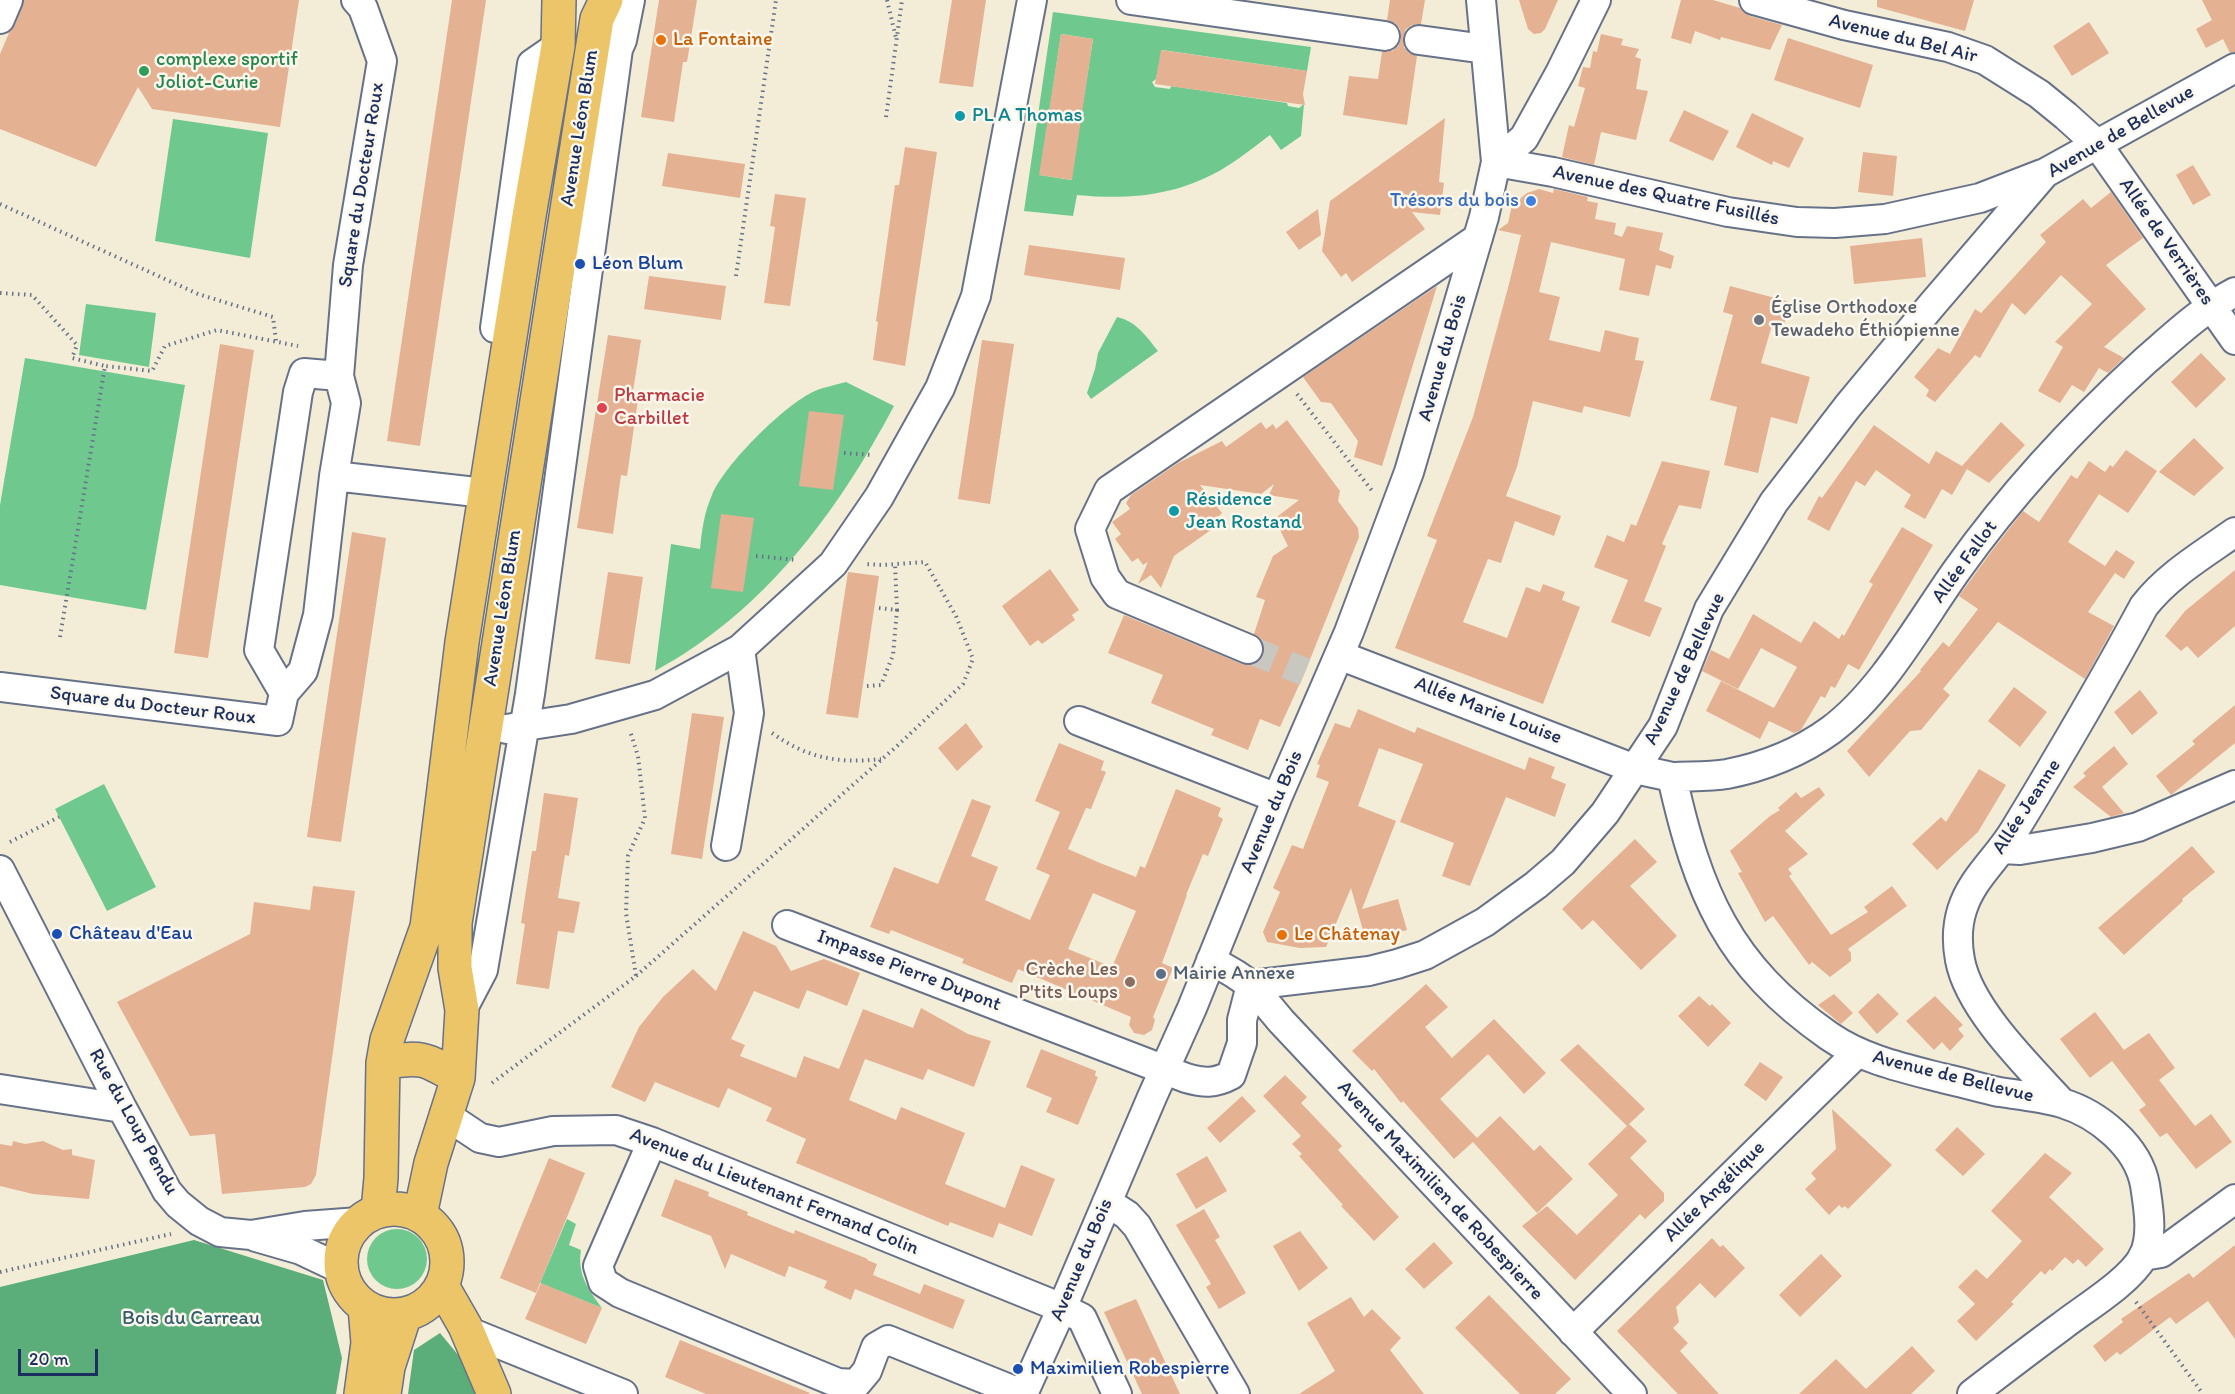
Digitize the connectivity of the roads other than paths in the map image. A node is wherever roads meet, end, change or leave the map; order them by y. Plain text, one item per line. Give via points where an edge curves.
1 (8, 0) edge
2 (356, 0) edge
3 (559, 0) edge
4 (630, 0) edge
5 (1032, 0) edge
6 (1131, 0) edge
7 (1481, 0) edge
8 (1596, 0) edge
9 (1754, 0) edge
10 (601, 10) edge
11 (0, 19) edge
12 (1384, 36) dead end
13 (622, 40) junction
14 (1419, 40) dead end
15 (1485, 49) junction
16 (2235, 68) edge
17 (2097, 144) junction
18 (1496, 162) junction
19 (2045, 173) junction
20 (1481, 228) junction
21 (2235, 292) edge
22 (2210, 305) junction
23 (2235, 340) edge
24 (340, 365) junction
25 (334, 476) junction
26 (479, 492) junction
27 (2235, 532) edge
28 (740, 649) junction
29 (1248, 649) tunnel mouth
30 (1324, 669) junction
31 (0, 687) edge
32 (284, 693) junction
33 (1079, 721) dead end
34 (523, 726) junction
35 (483, 732) junction
36 (1635, 769) junction
37 (1672, 777) junction
38 (2235, 785) edge
39 (1277, 798) junction
40 (726, 846) dead end
41 (2003, 849) junction
42 (0, 870) edge
43 (9, 910) edge
44 (787, 925) dead end
45 (1211, 960) junction
46 (1251, 985) junction
47 (462, 1010) junction
48 (1857, 1053) junction
49 (383, 1063) junction
50 (1165, 1070) junction
51 (458, 1078) junction
52 (0, 1089) edge
53 (2062, 1103) junction
54 (122, 1108) junction
55 (447, 1116) junction
56 (652, 1142) junction
57 (2235, 1199) edge
58 (1107, 1202) junction
59 (420, 1215) junction
60 (368, 1216) junction
61 (251, 1236) junction
62 (2143, 1256) junction
63 (341, 1269) junction
64 (442, 1286) junction
65 (365, 1307) junction
66 (1062, 1308) junction
67 (405, 1314) junction
68 (467, 1331) junction
69 (1573, 1332) junction
70 (362, 1394) edge
71 (384, 1394) edge
72 (494, 1394) edge
73 (623, 1394) edge
74 (1023, 1394) edge
75 (1117, 1394) edge
76 (1235, 1394) edge
77 (1632, 1394) edge
78 (1972, 1394) edge

1 - 11 street
2 - 24 street, Square du Docteur Roux via 363,8 382,61 348,265
3 - 26 main road, Avenue Léon Blum via 558,46
4 - 13 street
5 - 28 street via 976,296 940,388 879,497 833,564
6 - 12 street
7 - 15 street, Avenue du Bois
8 - 18 street via 1524,138
9 - 17 street, Avenue du Bel Air via 1845,25 1948,46 1985,60 2039,94
10 - 13 street
10 - 35 main road, Avenue Léon Blum
13 - 34 street
14 - 15 street
15 - 18 street, Avenue du Bois
16 - 17 street, Avenue de Bellevue
17 - 19 street, Avenue de Bellevue
17 - 22 street, Allée de Verrières
18 - 19 street, Avenue des Quatre Fusillés via 1728,212 1835,223 1885,219 1980,198
18 - 20 street, Avenue du Bois
19 - 36 street, Avenue de Bellevue via 1855,396 1774,502 1709,609 1663,726
20 - 29 street via 1109,490 1090,529 1105,577 1117,594
20 - 30 street, Avenue du Bois via 1393,517
21 - 22 street, Allée Fallot
22 - 23 street, Allée de Verrières
22 - 37 street, Allée Fallot via 2133,372 2018,492 1892,665 1856,708 1831,730 1795,752 1763,765 1725,774
24 - 25 street, Square du Docteur Roux via 346,403
24 - 32 street via 304,374 298,392 259,650
25 - 26 street
25 - 32 street, Square du Docteur Roux via 318,615 303,671
26 - 49 main road, Avenue Léon Blum via 427,927 387,1040
27 - 41 street, Allée Jeanne via 2176,575 2144,606 2086,712
28 - 34 street via 655,696 571,719
28 - 40 street via 749,713
30 - 36 street, Allée Marie Louise
30 - 39 street, Avenue du Bois
31 - 32 street, Square du Docteur Roux via 278,721
33 - 39 street
34 - 35 street
34 - 47 street via 483,970
35 - 47 main road, Avenue Léon Blum via 455,923 455,968
36 - 37 street, Avenue de Bellevue
36 - 46 street via 1605,813 1563,862 1459,938 1425,955 1369,971
37 - 48 street, Avenue de Bellevue via 1700,880 1738,950 1779,996 1830,1037
38 - 41 street via 2138,827 2020,850
39 - 45 street, Avenue du Bois
41 - 53 street, Allée Jeanne via 1980,873 1962,910 1960,961 1995,1027
42 - 43 street, Rue du Loup Pendu
43 - 54 street, Rue du Loup Pendu
44 - 50 street, Impasse Pierre Dupont
45 - 46 street, Avenue Maximilien de Robespierre
45 - 50 street, Avenue du Bois
46 - 50 street, Impasse Pierre Dupont via 1242,1020 1242,1043 1231,1076 1205,1084
46 - 69 street, Avenue Maximilien de Robespierre
47 - 51 main road, Avenue Léon Blum
48 - 53 street, Avenue de Bellevue via 1995,1091
48 - 69 street, Allée Angélique
49 - 51 main road via 411,1058 432,1062
49 - 60 main road, Avenue Léon Blum
50 - 58 street, Avenue du Bois
51 - 55 main road, Avenue Léon Blum
52 - 54 street
53 - 62 street, Avenue de Bellevue via 2110,1130 2128,1146 2138,1163 2148,1206
54 - 61 street, Rue du Loup Pendu via 178,1204 220,1232
55 - 56 street, Avenue du Lieutenant Fernand Colin via 480,1138 499,1142 553,1131 616,1130
55 - 59 main road, Avenue Léon Blum via 431,1163
56 - 66 street, Avenue du Lieutenant Fernand Colin
56 - 74 street via 598,1266 603,1282 611,1288 838,1383 856,1384 867,1371 876,1347 888,1340
57 - 62 street via 2161,1253
58 - 66 street, Avenue du Bois
58 - 76 street via 1137,1226
59 - 60 main road via 392,1209
59 - 64 main road via 442,1239 447,1254
60 - 61 street, Rue du Loup Pendu
60 - 63 main road via 344,1243
61 - 63 street via 302,1250
62 - 78 street via 2121,1282
63 - 65 main road via 349,1291
64 - 67 main road via 420,1309
64 - 68 main road
65 - 67 main road via 389,1316
65 - 70 main road via 368,1343
66 - 74 street, Avenue du Bois
66 - 75 street, Avenue du Lieutenant Fernand Colin via 1082,1318
67 - 71 main road
68 - 72 main road
68 - 73 street
69 - 77 street, Avenue Maximilien de Robespierre

